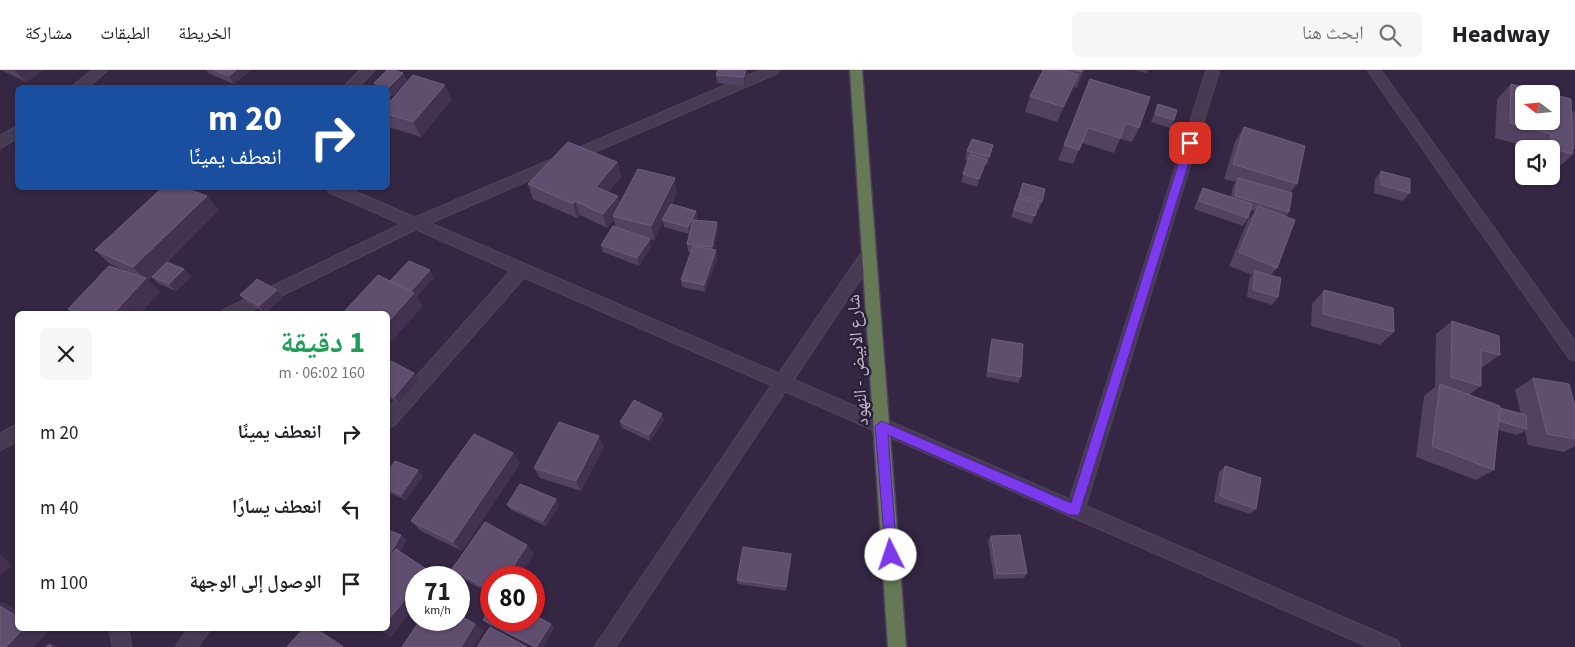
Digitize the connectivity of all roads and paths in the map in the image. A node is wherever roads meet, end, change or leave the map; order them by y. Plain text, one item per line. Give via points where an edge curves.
1 (101, 70) edge
2 (368, 70) edge
3 (773, 70) edge
4 (856, 70) edge
5 (1213, 70) edge
6 (1374, 70) edge
7 (81, 85) edge
8 (352, 85) edge
9 (15, 132) edge
10 (0, 143) edge
11 (339, 190) edge
12 (416, 223) junction
13 (869, 254) junction
14 (522, 270) junction
15 (235, 311) edge
16 (1575, 354) edge
17 (782, 383) junction
18 (390, 418) edge
19 (881, 426) junction
20 (15, 433) edge
21 (0, 443) edge
22 (1075, 510) junction
23 (119, 631) edge
24 (199, 631) edge
25 (122, 647) edge
26 (185, 647) edge
27 (604, 647) edge
28 (897, 647) edge
29 (1391, 647) edge

1 - 7 street
2 - 8 street
3 - 12 street
4 - 13 highway, شارع الابيض - النهود
5 - 22 street
6 - 16 street
9 - 10 street
11 - 12 street
12 - 14 street
12 - 15 street
13 - 17 street
13 - 19 highway, شارع الابيض - النهود
14 - 17 street
14 - 18 street
17 - 19 street
17 - 27 street
19 - 22 street
19 - 28 highway, شارع الابيض - النهود
20 - 21 street
22 - 29 street
23 - 25 street
24 - 26 street

